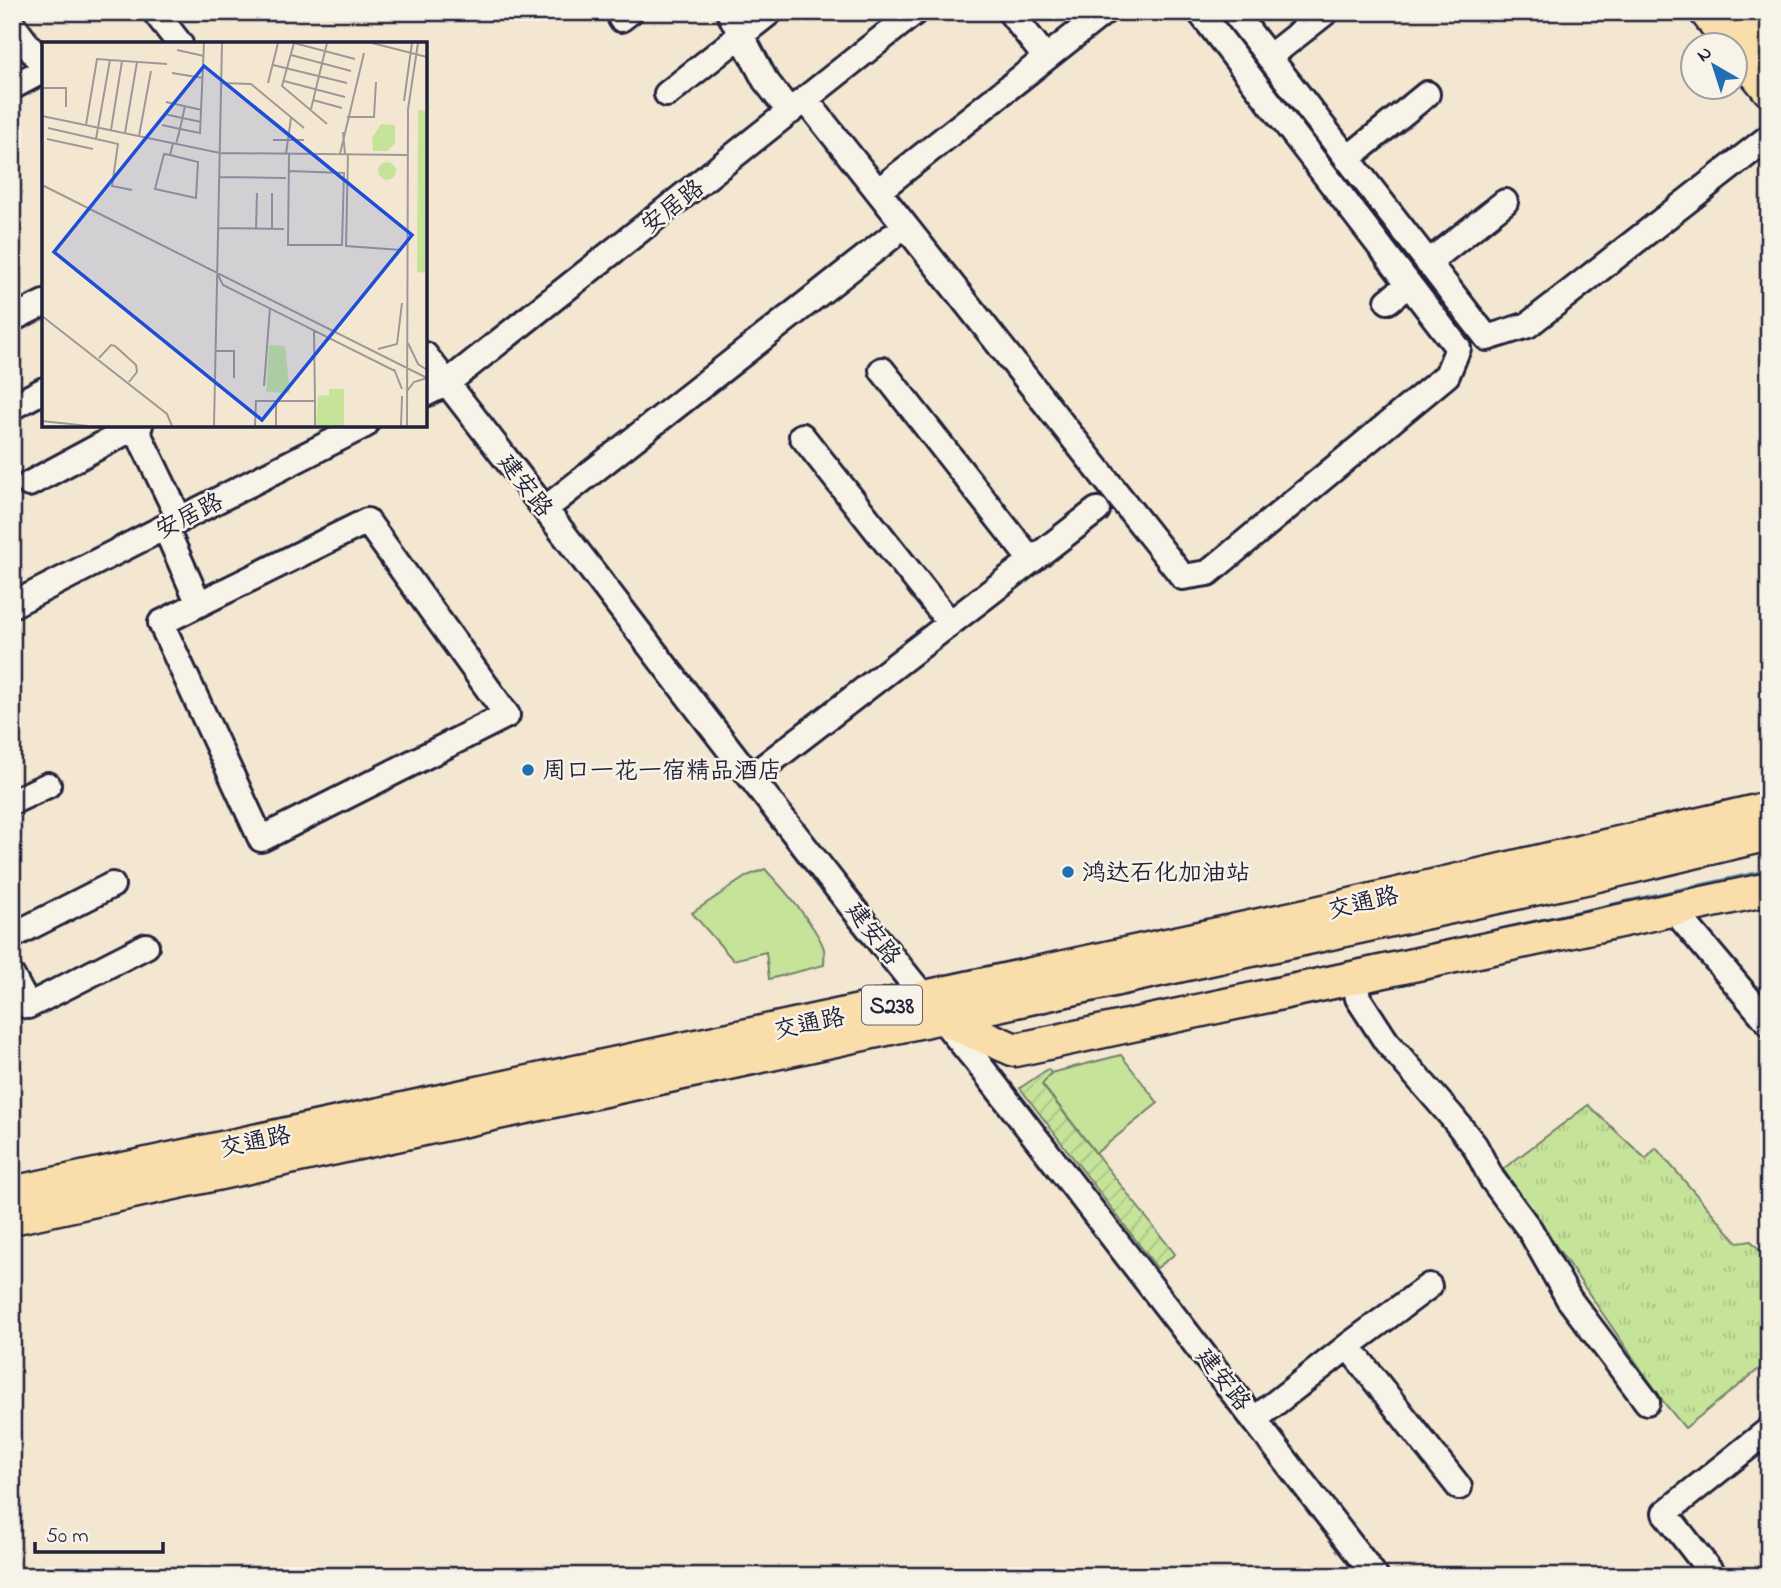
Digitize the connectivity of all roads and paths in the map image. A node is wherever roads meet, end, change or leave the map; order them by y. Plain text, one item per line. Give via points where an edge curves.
1 (729, 12) edge
2 (770, 12) edge
3 (915, 12) edge
4 (1010, 12) edge
5 (1104, 12) edge
6 (1200, 12) edge
7 (1234, 12) edge
8 (1326, 12) edge
9 (1706, 12) edge
10 (1744, 12) edge
11 (159, 13) edge
12 (12, 24) edge
13 (1722, 32) edge
14 (743, 35) junction
15 (179, 42) edge
16 (1769, 43) edge
17 (1269, 57) junction
18 (1046, 58) junction
19 (42, 65) edge
20 (1750, 67) edge
21 (42, 69) edge
22 (12, 87) edge
23 (1769, 90) edge
24 (667, 94) dead end
25 (1427, 94) dead end
26 (798, 106) junction
27 (1769, 137) edge
28 (1347, 159) junction
29 (878, 191) junction
30 (1505, 202) dead end
31 (891, 237) dead end
32 (1428, 263) junction
33 (1409, 284) junction
34 (1388, 301) dead end
35 (42, 304) edge
36 (12, 319) edge
37 (427, 358) edge
38 (883, 370) dead end
39 (447, 383) junction
40 (42, 391) edge
41 (427, 393) edge
42 (12, 407) edge
43 (134, 427) edge
44 (136, 427) edge
45 (361, 427) edge
46 (802, 436) dead end
47 (29, 484) dead end
48 (545, 509) junction
49 (1097, 510) dead end
50 (172, 523) junction
51 (1031, 560) junction
52 (199, 604) junction
53 (12, 606) edge
54 (950, 623) junction
55 (751, 776) junction
56 (48, 785) dead end
57 (12, 802) edge
58 (1769, 808) edge
59 (1769, 834) edge
60 (1585, 878) junction
61 (112, 885) dead end
62 (1769, 888) edge
63 (1673, 909) junction
64 (1594, 927) junction
65 (1345, 929) junction
66 (12, 936) edge
67 (146, 946) dead end
68 (12, 976) edge
69 (1354, 977) junction
70 (933, 1008) junction
71 (1769, 1023) edge
72 (12, 1193) edge
73 (12, 1218) edge
74 (1429, 1286) dead end
75 (1348, 1346) junction
76 (1647, 1402) dead end
77 (1255, 1419) junction
78 (1769, 1430) edge
79 (1459, 1487) dead end
80 (1375, 1576) edge
81 (1714, 1576) edge

1 - 14 street
2 - 14 street
3 - 26 street, 安居路
4 - 18 street
5 - 18 street
6 - 33 street
7 - 17 street
8 - 17 street
9 - 13 main road
10 - 16 main road
11 - 15 street
12 - 19 street
14 - 24 street
14 - 26 street via 765,80
17 - 28 street
18 - 29 street
20 - 23 main road
21 - 22 street
25 - 28 street
26 - 29 street
26 - 39 street, 安居路
27 - 32 street via 1528,325 1487,338
28 - 32 street
29 - 33 street via 1183,577 1208,573 1447,374 1458,348
30 - 32 street
31 - 48 street
33 - 34 street
35 - 36 street
37 - 39 street, 建安路
38 - 51 street
39 - 41 street, 安居路
39 - 48 street, 建安路
40 - 42 street
43 - 47 street
44 - 50 street
45 - 50 street, 安居路
46 - 54 street
48 - 55 street, 建安路
49 - 51 street
50 - 52 street
50 - 53 street, 安居路
51 - 54 street
52 - 52 street via 161,623 261,839 507,715 367,521
54 - 55 street
55 - 70 street, 建安路
56 - 57 street
58 - 70 main road, 交通路 / S238
59 - 60 main road, 交通路 / S238
60 - 64 main road
60 - 65 main road, 交通路 / S238
61 - 66 street
62 - 63 main road
63 - 64 main road
63 - 71 street
64 - 69 main road
65 - 69 main road
65 - 70 main road, 交通路 / S238
67 - 68 street via 28,1006
69 - 70 main road via 1015,1050
69 - 76 street via 1358,998 1386,1041 1475,1146 1569,1299
70 - 72 main road, 交通路 / S238
70 - 73 main road, 交通路 / S238
70 - 77 street, 建安路
74 - 75 street
75 - 77 street
75 - 79 street
77 - 80 street, 建安路
78 - 81 street via 1665,1513

